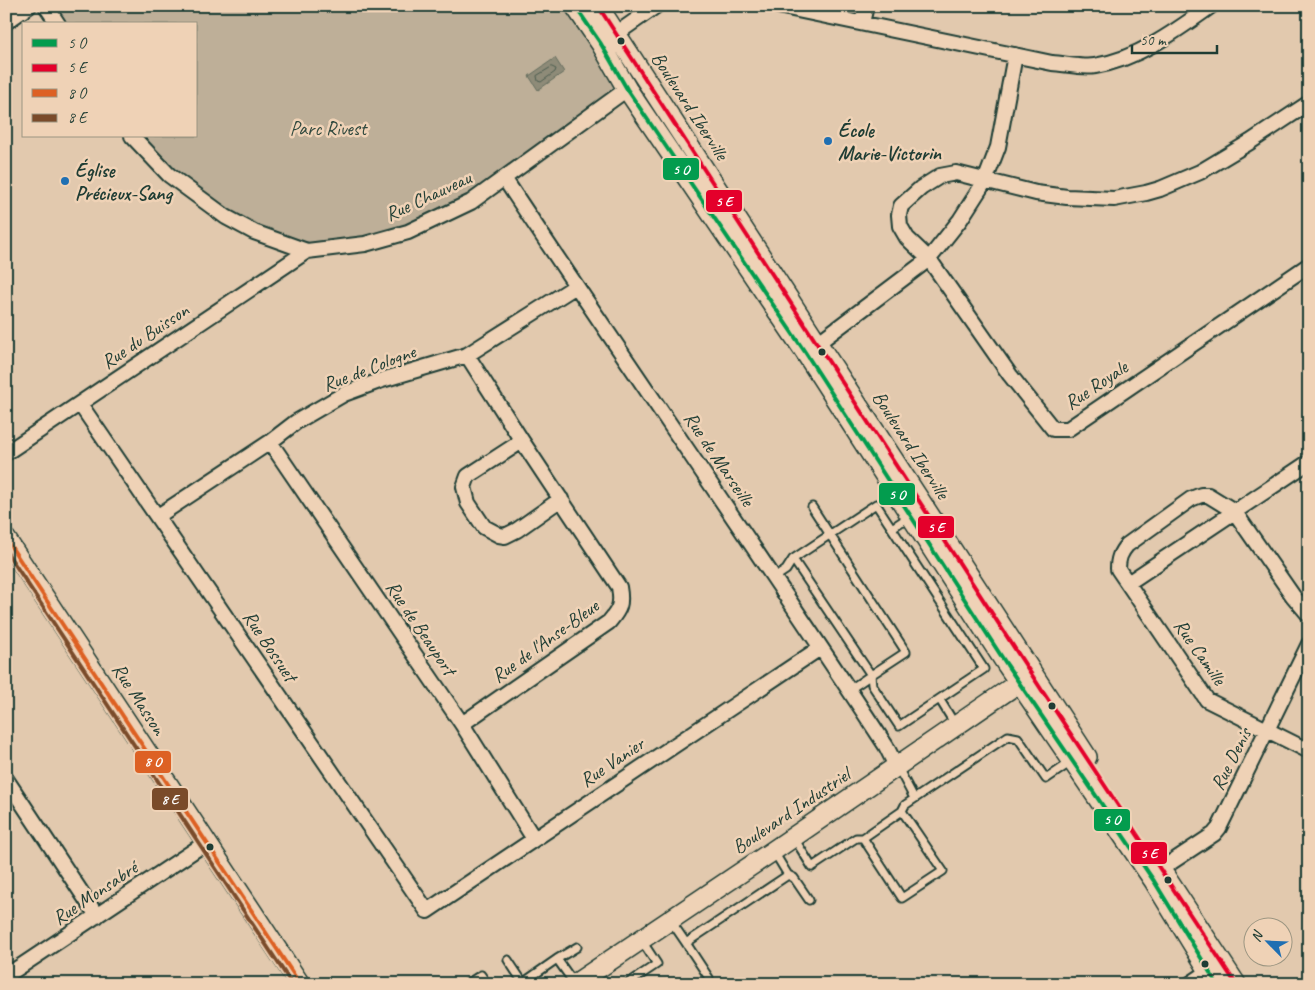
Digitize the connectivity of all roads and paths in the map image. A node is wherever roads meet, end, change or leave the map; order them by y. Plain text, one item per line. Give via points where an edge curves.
1 (29, 6) edge
2 (46, 6) edge
3 (575, 6) edge
4 (598, 6) edge
5 (656, 6) edge
6 (778, 6) edge
7 (866, 6) edge
8 (1212, 6) edge
9 (6, 22) edge
10 (57, 22) edge
11 (862, 23) junction
12 (616, 34) junction
13 (600, 44) junction
14 (1015, 55) junction
15 (627, 90) junction
16 (1309, 104) edge
17 (134, 138) edge
18 (504, 178) junction
19 (985, 182) junction
20 (307, 251) junction
21 (929, 259) junction
22 (1309, 265) edge
23 (576, 286) junction
24 (812, 348) junction
25 (467, 355) junction
26 (80, 404) junction
27 (522, 441) junction
28 (270, 442) junction
29 (6, 453) edge
30 (1309, 462) edge
31 (561, 499) junction
32 (812, 507) dead end
33 (918, 511) junction
34 (1234, 511) junction
35 (158, 516) junction
36 (892, 528) junction
37 (830, 535) junction
38 (6, 539) edge
39 (793, 559) junction
40 (774, 579) junction
41 (1128, 583) junction
42 (1309, 615) edge
43 (1309, 644) edge
44 (820, 648) junction
45 (871, 675) junction
46 (1026, 678) junction
47 (848, 690) junction
48 (940, 700) junction
49 (462, 724) junction
50 (956, 726) junction
51 (1267, 730) junction
52 (1309, 752) edge
53 (1074, 761) junction
54 (896, 766) junction
55 (6, 779) edge
56 (914, 798) junction
57 (902, 811) junction
58 (794, 837) junction
59 (863, 838) junction
60 (534, 839) junction
61 (207, 842) junction
62 (773, 851) junction
63 (1161, 870) junction
64 (788, 875) junction
65 (809, 900) dead end
66 (427, 911) joint
67 (97, 916) junction
68 (670, 920) junction
69 (640, 939) junction
70 (686, 943) junction
71 (577, 947) dead end
72 (558, 959) junction
73 (508, 960) dead end
74 (1215, 973) edge
75 (6, 976) edge
76 (709, 978) dead end
77 (524, 983) edge
78 (300, 984) edge
79 (467, 984) edge
80 (487, 984) edge
81 (575, 984) edge
82 (627, 984) edge
83 (1190, 984) edge
84 (1236, 984) edge

1 - 9 street
2 - 10 street
3 - 13 street, Boulevard Iberville
4 - 12 street, Boulevard Iberville
5 - 12 street
6 - 11 street
7 - 11 street
8 - 14 street via 1128,58 1093,66 1052,63
11 - 14 street
12 - 13 street
12 - 24 street, Boulevard Iberville
13 - 15 street, Boulevard Iberville
14 - 19 street via 998,147
15 - 18 street, Rue Chauveau
15 - 24 street, Boulevard Iberville
16 - 19 street via 1200,172 1146,193 1114,199 1068,197
17 - 20 street, Rue Chauveau via 169,175 226,217 254,232
18 - 20 street, Rue Chauveau via 471,202 408,232 365,244
18 - 23 street, Rue de Marseille
19 - 21 street
19 - 21 street via 956,173 940,176 901,206 900,226 907,238
20 - 26 street, Rue du Buisson
21 - 22 street, Rue Royale via 1010,375 1053,429 1068,429
21 - 24 street
23 - 25 street, Rue de Cologne
23 - 40 street, Rue de Marseille
24 - 33 street, Boulevard Iberville
25 - 27 street, Rue de l'Anse-Bleue
25 - 28 street, Rue de Cologne via 344,394 296,422
26 - 29 street, Rue du Buisson
26 - 35 street, Rue Bossuet
27 - 31 street, Rue de l'Anse-Bleue
27 - 31 street via 468,476 464,487 468,503 484,527 505,536
28 - 35 street, Rue de Cologne
28 - 49 street, Rue de Beauport
30 - 34 street
31 - 49 street, Rue de l'Anse-Bleue via 618,587 621,598 618,611 609,622
32 - 37 lane
33 - 36 lane
33 - 46 street, Boulevard Iberville
34 - 41 street
34 - 41 street, Rue Camille via 1208,495 1190,499 1122,551 1118,570
34 - 42 street, Rue Camille
35 - 66 street, Rue Bossuet
36 - 37 lane via 876,504
36 - 48 lane via 984,670
37 - 39 lane
37 - 45 lane via 906,652
38 - 61 street, Rue Masson
39 - 40 lane via 786,570
39 - 45 lane
40 - 44 street, Rue de Marseille
41 - 51 street, Rue Camille via 1206,700
43 - 51 street, Rue Denis
44 - 47 street, Rue de Marseille
44 - 60 street, Rue Vanier
45 - 47 lane
45 - 48 lane via 872,685 899,726
46 - 50 street, Boulevard Industriel
46 - 53 street, Boulevard Iberville
46 - 63 street, Boulevard Iberville
47 - 54 street, Rue de Marseille
48 - 50 lane
49 - 60 street, Rue de Beauport
50 - 54 street, Boulevard Industriel
51 - 52 street, Rue Camille
51 - 63 street, Rue Denis via 1214,834
53 - 56 lane via 1046,779 1018,738 1008,736
53 - 74 street, Boulevard Iberville
54 - 56 lane
54 - 58 street, Boulevard Industriel
55 - 67 street
56 - 57 lane
57 - 59 lane
57 - 59 lane via 942,871 902,898
58 - 59 lane via 812,867 856,838
58 - 62 street, Boulevard Industriel
60 - 66 street, Rue Vanier
61 - 67 street, Rue Monsabré
61 - 78 street, Rue Masson
62 - 64 lane
62 - 68 street, Boulevard Industriel
63 - 74 street, Boulevard Iberville
64 - 65 lane via 794,878
64 - 70 lane
67 - 75 street, Rue Monsabré
68 - 69 street, Boulevard Industriel
68 - 70 lane
69 - 81 street, Boulevard Industriel
69 - 82 lane via 657,964
70 - 76 lane
71 - 72 lane
72 - 77 lane
72 - 81 lane
73 - 77 lane
74 - 83 street
74 - 84 street, Boulevard Iberville
79 - 80 lane via 481,975

